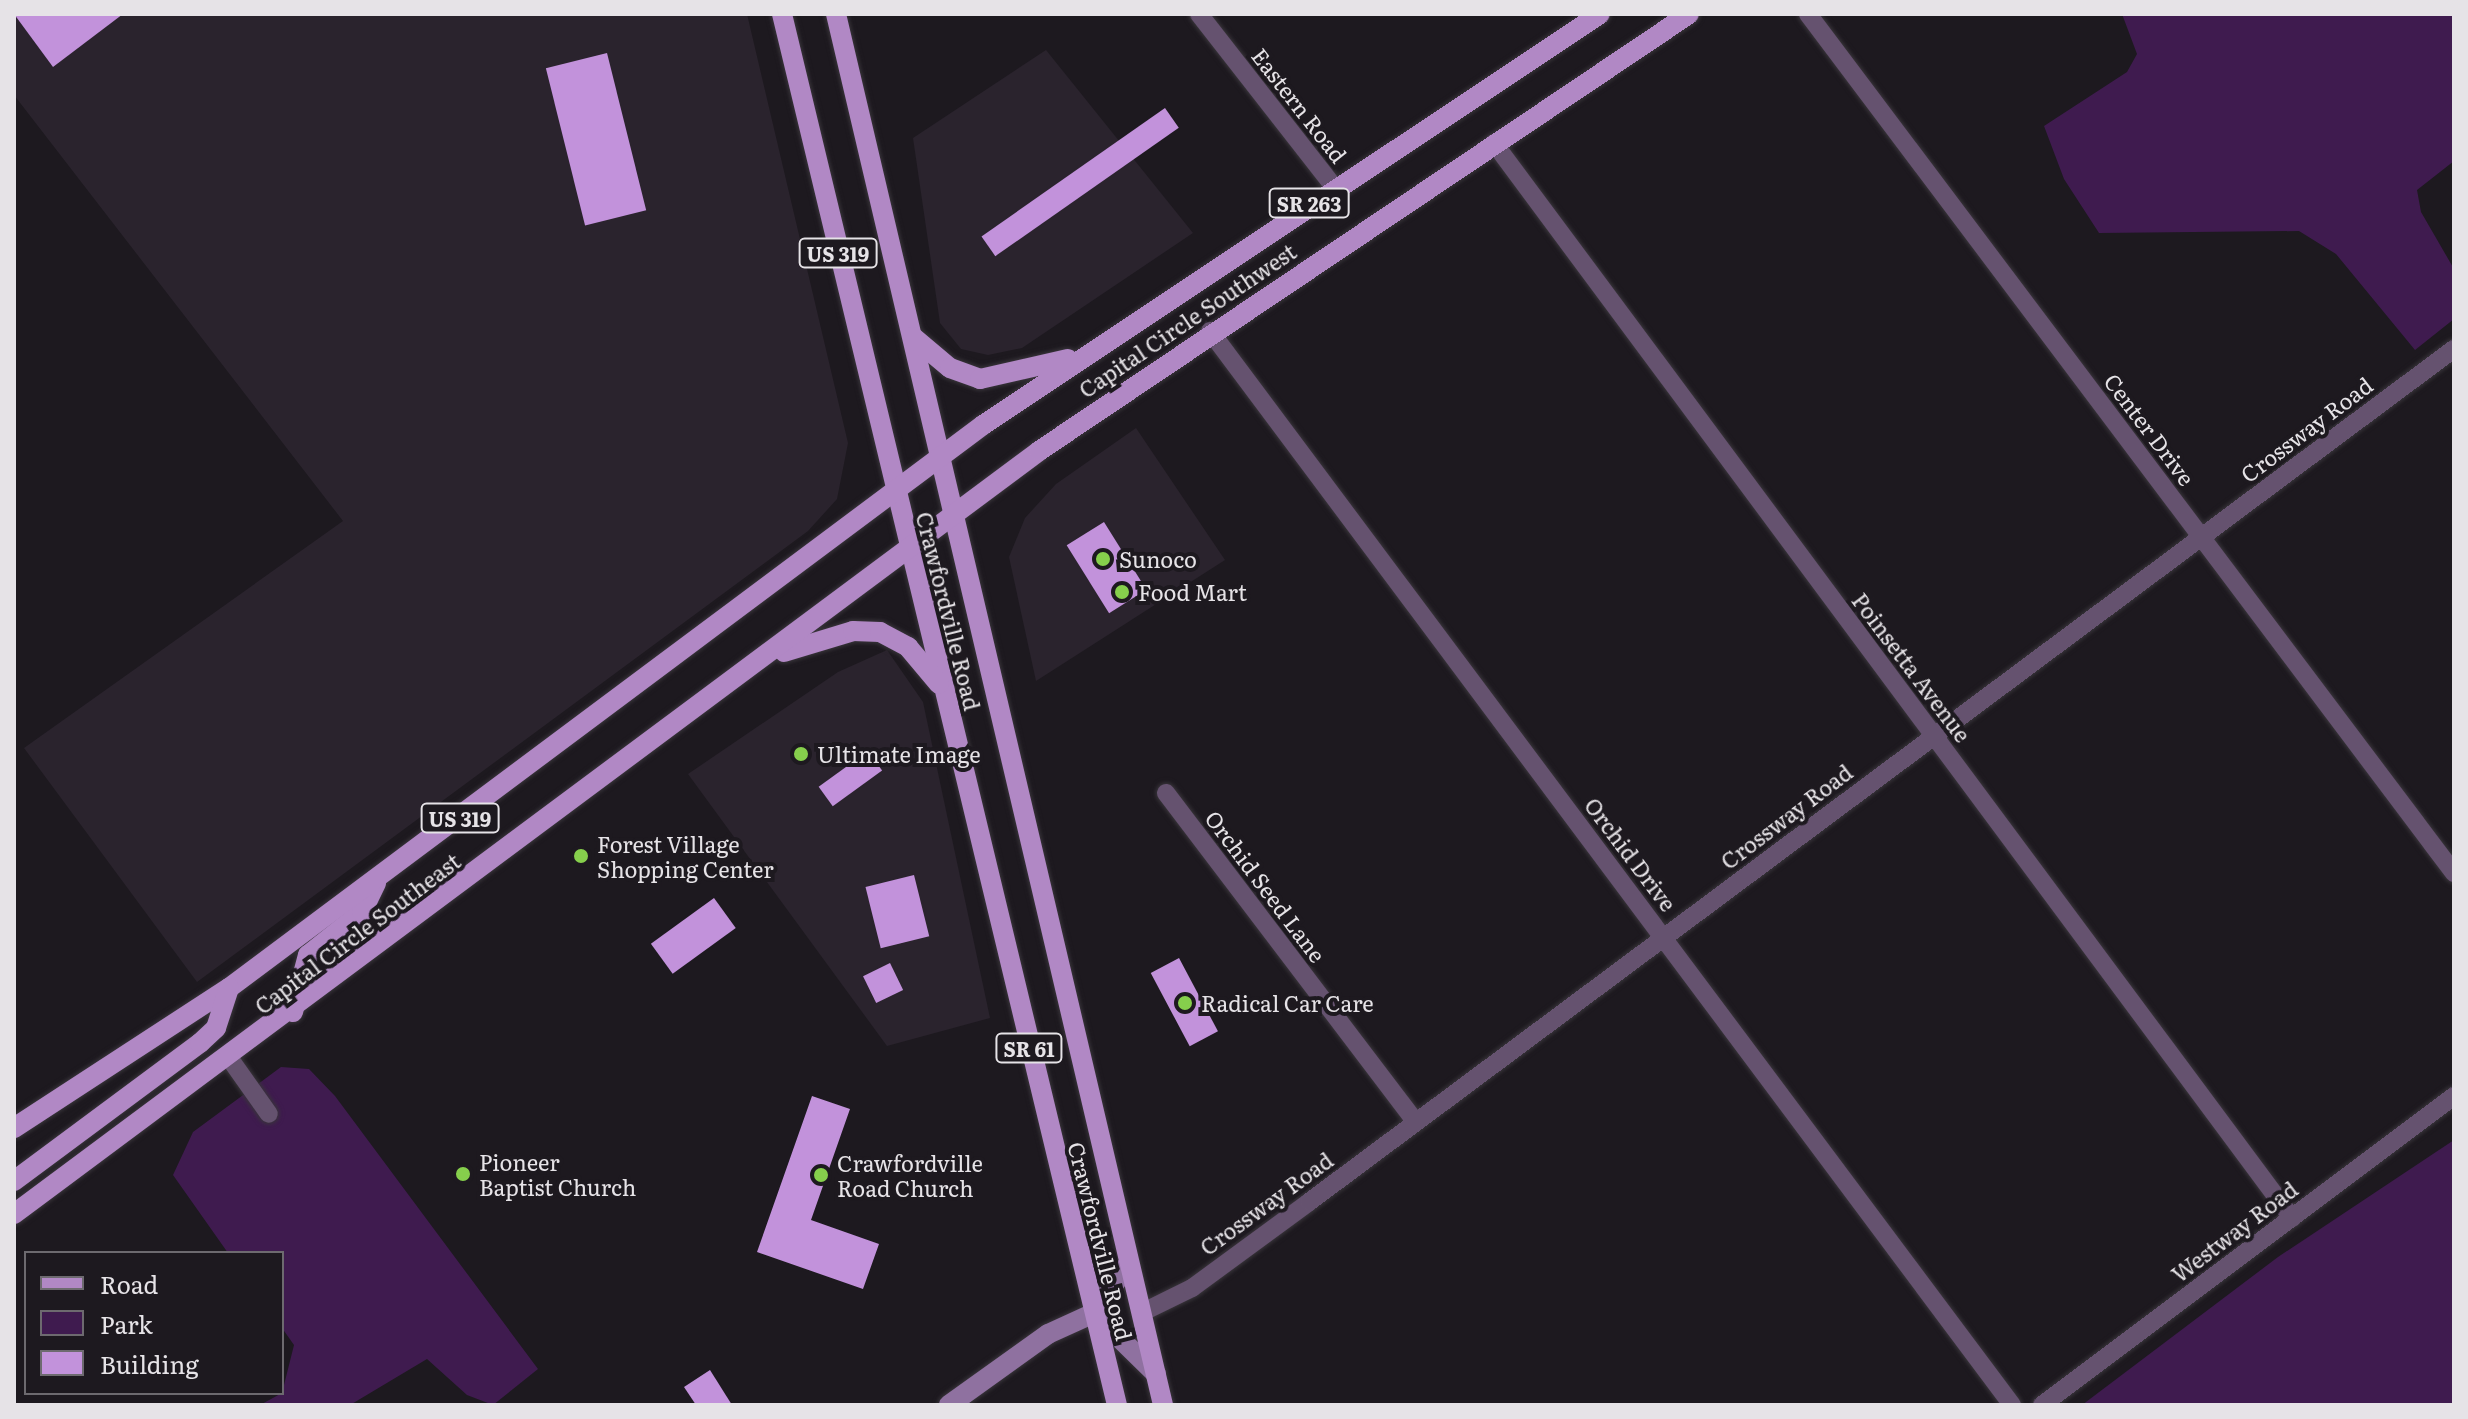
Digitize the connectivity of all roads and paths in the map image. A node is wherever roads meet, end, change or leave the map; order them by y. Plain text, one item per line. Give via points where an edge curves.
1 (782, 14) edge
2 (836, 14) edge
3 (1199, 14) edge
4 (1600, 14) edge
5 (1689, 14) edge
6 (1808, 14) edge
7 (1494, 143) junction
8 (1334, 187) junction
9 (1210, 331) junction
10 (913, 337) junction
11 (2454, 349) edge
12 (1087, 353) junction
13 (943, 456) junction
14 (895, 493) junction
15 (957, 514) junction
16 (2201, 537) junction
17 (911, 551) junction
18 (768, 657) junction
19 (943, 691) junction
20 (1933, 736) junction
21 (1166, 793) dead end
22 (2454, 873) edge
23 (378, 879) junction
24 (1664, 938) junction
25 (229, 988) junction
26 (293, 1012) junction
27 (230, 1059) junction
28 (2454, 1096) edge
29 (269, 1114) dead end
30 (1416, 1122) junction
31 (14, 1128) edge
32 (14, 1181) edge
33 (14, 1214) edge
34 (2292, 1218) junction
35 (1128, 1264) junction
36 (1094, 1313) junction
37 (1141, 1313) junction
38 (1156, 1374) junction
39 (949, 1405) edge
40 (1117, 1405) edge
41 (1163, 1405) edge
42 (2012, 1405) edge
43 (2042, 1405) edge

1 - 14 main road, Crawfordville Road / US 319
2 - 10 main road, Crawfordville Road / US 319
3 - 8 street, Eastern Road
4 - 8 main road, Capital Circle Southwest / SR 263
5 - 7 main road, Capital Circle Southwest / SR 263
6 - 16 street, Center Drive
7 - 9 main road, Capital Circle Southwest / SR 263
7 - 20 street, Poinsetta Avenue
8 - 12 main road, Capital Circle Southwest / SR 263
9 - 15 main road, Capital Circle Southwest / SR 263
9 - 24 street, Orchid Drive
10 - 12 main road via 950,368 980,379
10 - 13 main road, Crawfordville Road / US 319
11 - 16 street, Crossway Road
12 - 13 main road, Capital Circle Southwest / SR 263
13 - 14 main road, Capital Circle Southwest / SR 263
13 - 15 main road, Crawfordville Road / US 319
14 - 17 main road, Crawfordville Road / SR 61
14 - 23 main road, Capital Circle Southeast / US 319
15 - 17 main road, Capital Circle Southeast / US 319
15 - 35 main road, Crawfordville Road / SR 61
16 - 20 street, Crossway Road
16 - 22 street, Center Drive
17 - 18 main road, Capital Circle Southeast / US 319
17 - 19 main road, Crawfordville Road / SR 61
18 - 19 main road via 853,631 880,632 908,647
18 - 26 main road, Capital Circle Southeast / US 319
19 - 36 main road, Crawfordville Road / SR 61
20 - 24 street, Crossway Road
20 - 34 street, Poinsetta Avenue
21 - 30 street, Orchid Seed Lane
23 - 25 main road, Capital Circle Southeast / US 319
23 - 26 main road via 362,912 308,955
24 - 30 street, Crossway Road
24 - 42 street, Orchid Drive
25 - 31 main road, Capital Circle Southeast / US 319
25 - 32 main road via 216,1028 200,1043
26 - 27 main road, Capital Circle Southeast / US 319
27 - 29 street
27 - 33 main road, Capital Circle Southeast / US 319
28 - 34 street, Westway Road
30 - 37 street, Crossway Road via 1192,1288
34 - 43 street, Westway Road
35 - 36 street
35 - 37 main road, Crawfordville Road / SR 61
36 - 38 street
36 - 39 street via 1048,1334
36 - 40 main road, Crawfordville Road / SR 61
37 - 38 main road, Crawfordville Road / SR 61
38 - 41 main road, Crawfordville Road / SR 61

